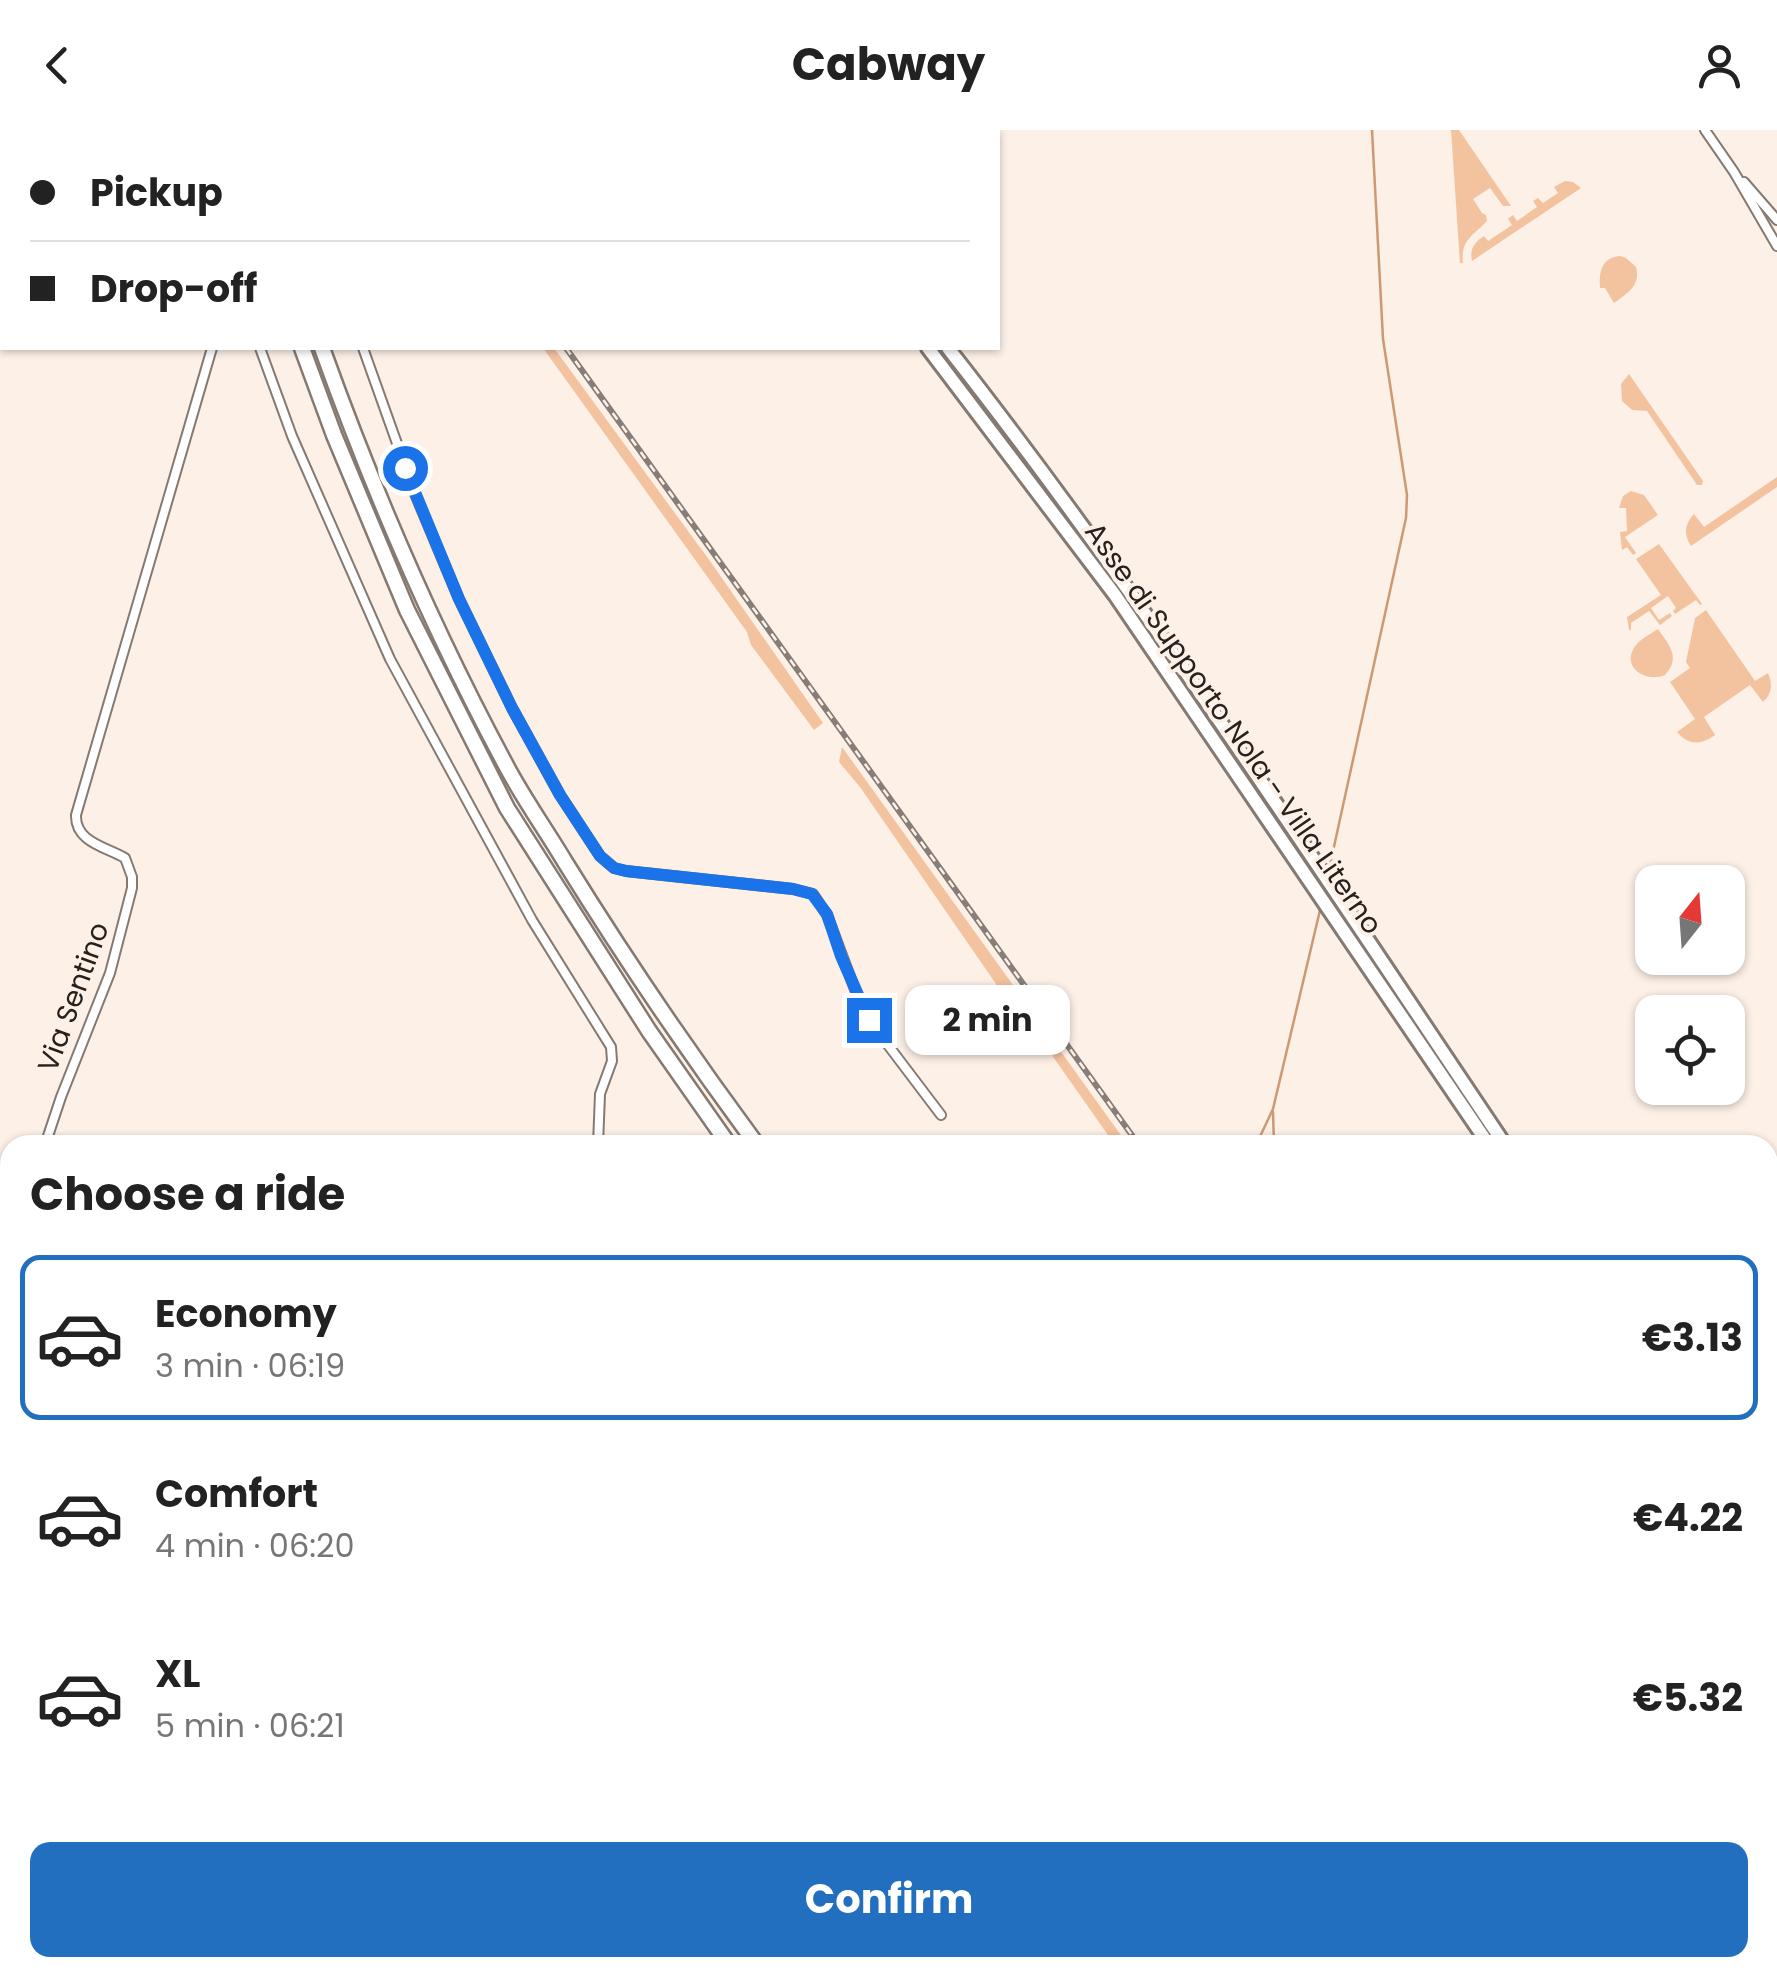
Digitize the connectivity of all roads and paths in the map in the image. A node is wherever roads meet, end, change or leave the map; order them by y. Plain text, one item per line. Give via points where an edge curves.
1 (1705, 130) edge
2 (1734, 172) junction
3 (1777, 220) edge
4 (1777, 246) edge
5 (211, 350) edge
6 (261, 350) edge
7 (303, 350) edge
8 (323, 350) edge
9 (364, 350) edge
10 (930, 350) edge
11 (950, 350) edge
12 (1442, 1075) junction
13 (942, 1116) dead end
14 (47, 1135) edge
15 (598, 1135) edge
16 (722, 1135) edge
17 (749, 1135) edge
18 (1475, 1135) edge
19 (1483, 1135) edge
20 (1497, 1135) edge

1 - 2 street
2 - 3 street
2 - 4 street
5 - 14 street, Via Sentino via 76,815 87,839 128,862 132,888 97,1010
6 - 15 street via 390,660 532,920 611,1048
7 - 16 highway via 407,610 507,808
8 - 17 highway via 424,599 510,773 621,953
9 - 13 street via 459,599 512,708 600,856 626,871 812,894 827,914 869,1020
10 - 12 highway, Asse di Supporto Nola - Villa Literno via 1116,595
11 - 20 highway, Asse di Supporto Nola - Villa Literno via 1127,589
12 - 18 highway
12 - 19 highway, Asse di Supporto Nola - Villa Literno

